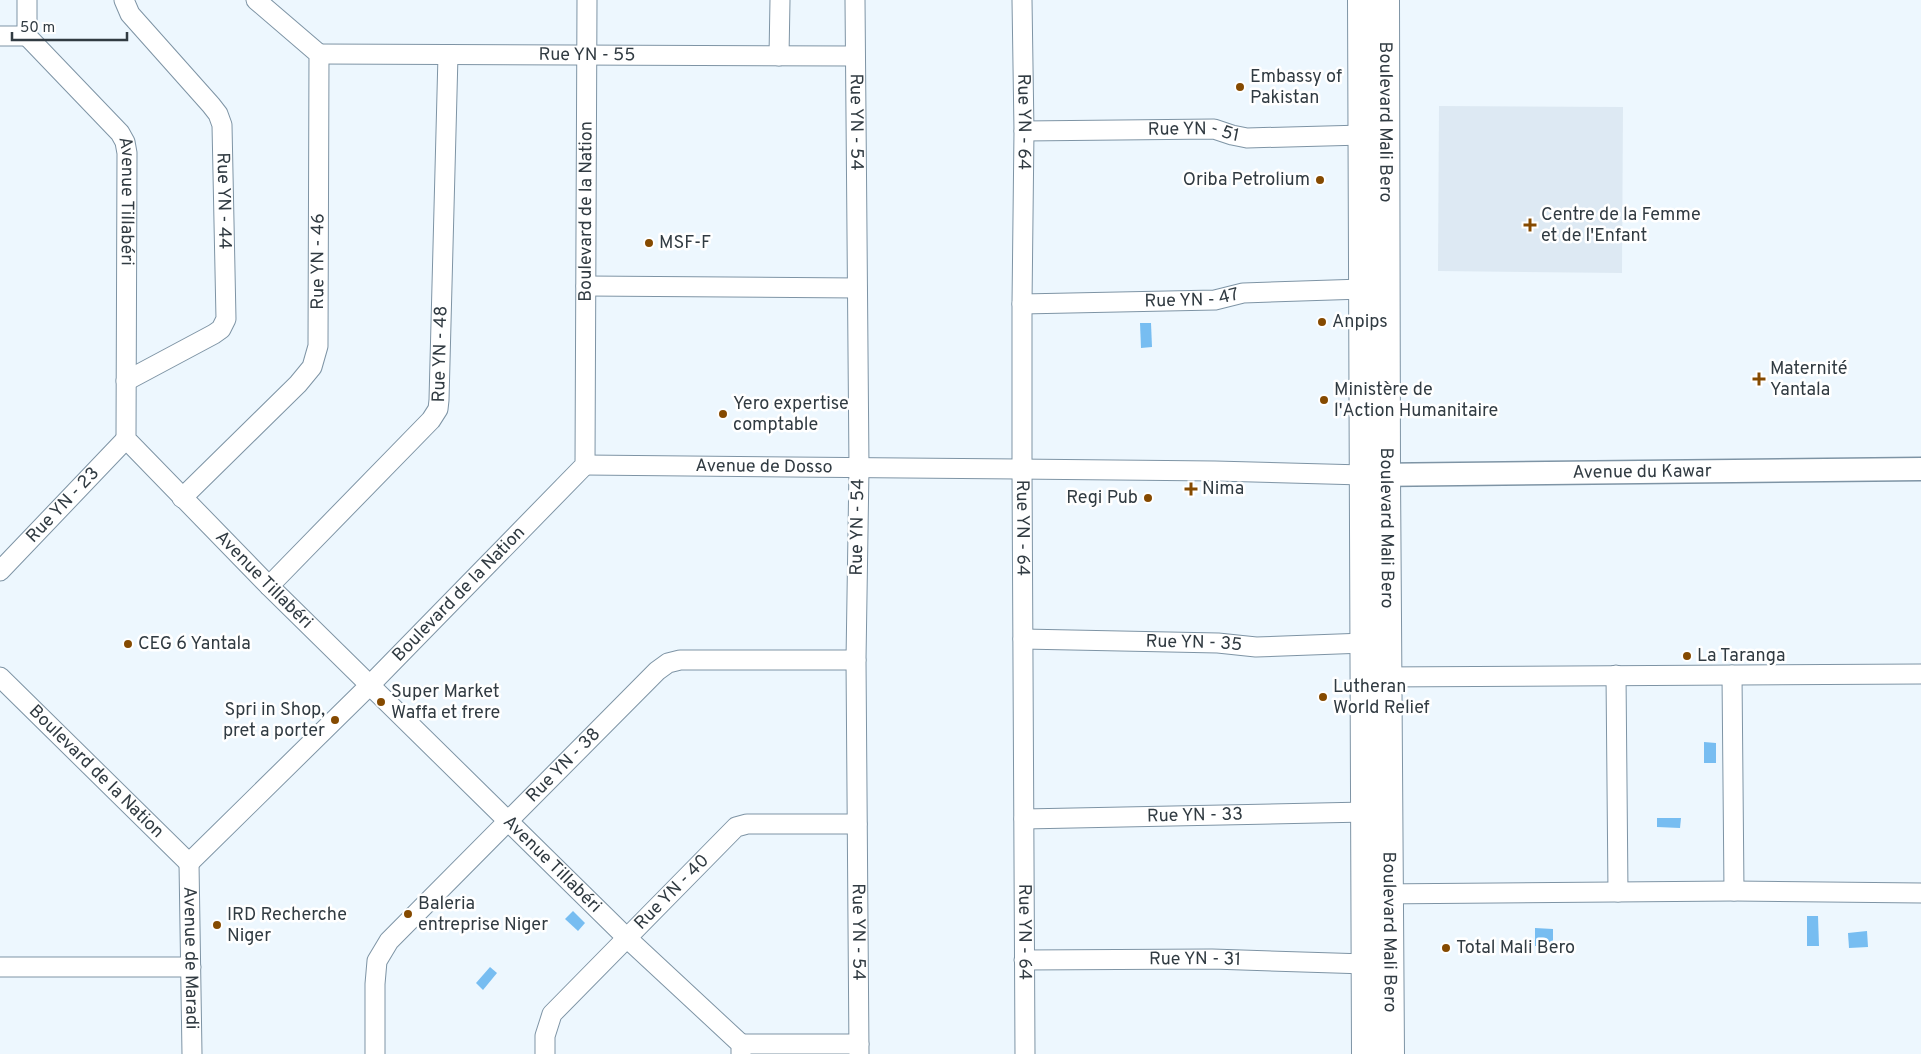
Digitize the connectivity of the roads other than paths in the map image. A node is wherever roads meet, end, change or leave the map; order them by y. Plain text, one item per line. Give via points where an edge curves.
1 (27, 0) edge
2 (124, 0) edge
3 (256, 0) edge
4 (587, 0) edge
5 (780, 0) edge
6 (855, 0) edge
7 (1022, 0) edge
8 (1362, 0) edge
9 (1385, 0) edge
10 (0, 36) edge
11 (27, 36) junction
12 (319, 54) junction
13 (448, 55) junction
14 (587, 55) junction
15 (778, 56) junction
16 (854, 56) junction
17 (1024, 131) junction
18 (1363, 135) junction
19 (586, 286) junction
20 (857, 288) junction
21 (1362, 289) junction
22 (1022, 304) junction
23 (126, 381) junction
24 (126, 439) junction
25 (585, 465) junction
26 (858, 468) junction
27 (1921, 469) edge
28 (1022, 470) junction
29 (1375, 475) junction
30 (182, 498) junction
31 (0, 571) edge
32 (269, 586) junction
33 (1023, 639) junction
34 (1365, 643) junction
35 (856, 660) junction
36 (1921, 674) edge
37 (1616, 675) junction
38 (1732, 675) junction
39 (0, 677) edge
40 (1377, 677) junction
41 (370, 685) junction
42 (1366, 812) junction
43 (1024, 819) junction
44 (508, 821) junction
45 (857, 824) junction
46 (189, 863) junction
47 (1734, 891) junction
48 (1618, 892) junction
49 (1921, 893) edge
50 (1378, 894) junction
51 (628, 939) junction
52 (1024, 960) junction
53 (1366, 964) junction
54 (0, 967) edge
55 (191, 967) junction
56 (741, 1049) edge
57 (859, 1049) edge
58 (192, 1054) edge
59 (376, 1054) edge
60 (545, 1054) edge
61 (1025, 1054) edge
62 (1366, 1054) edge
63 (1390, 1054) edge

1 - 11 street
2 - 23 street, Rue YN - 44 via 130,14 211,105 222,125 226,320 214,334
3 - 12 street
4 - 14 street, Boulevard de la Nation
5 - 15 street
6 - 16 street, Rue YN - 54
7 - 17 street, Rue YN - 64
8 - 18 main road, Boulevard Mali Bero
9 - 29 main road, Boulevard Mali Bero
10 - 11 street
11 - 23 street, Avenue Tillabéri via 125,142
12 - 13 street, Rue YN - 55
12 - 30 street, Rue YN - 46 via 318,346 312,367
13 - 14 street, Rue YN - 55
13 - 32 street, Rue YN - 48 via 438,409 431,420
14 - 15 street, Rue YN - 55
14 - 19 street, Boulevard de la Nation
15 - 16 street, Rue YN - 55
16 - 20 street, Rue YN - 54
17 - 18 street, Rue YN - 51 via 1214,128 1247,138
17 - 22 street, Rue YN - 64
18 - 21 main road, Boulevard Mali Bero
19 - 20 street
19 - 25 street, Boulevard de la Nation
20 - 26 street, Rue YN - 54
21 - 22 street, Rue YN - 47 via 1243,293 1215,300
21 - 29 main road, Boulevard Mali Bero
22 - 28 street, Rue YN - 64
23 - 24 street, Avenue Tillabéri
24 - 30 street, Avenue Tillabéri
24 - 31 street, Rue YN - 23
25 - 26 street, Avenue de Dosso
25 - 41 street, Boulevard de la Nation
26 - 28 street, Avenue de Dosso
26 - 35 street, Rue YN - 54
27 - 29 street, Avenue du Kawar
28 - 29 street, Avenue de Dosso
28 - 33 street, Rue YN - 64
29 - 34 main road, Boulevard Mali Bero
29 - 40 main road, Boulevard Mali Bero
30 - 32 street, Avenue Tillabéri
32 - 41 street, Avenue Tillabéri
33 - 34 street, Rue YN - 35 via 1218,643 1256,647
33 - 43 street, Rue YN - 64
34 - 40 main road, Boulevard Mali Bero
35 - 44 street, Rue YN - 38 via 680,660 668,663
35 - 45 street, Rue YN - 54
36 - 38 street
37 - 38 street
37 - 40 street
37 - 48 street
38 - 47 street
39 - 46 street, Boulevard de la Nation
40 - 42 main road, Boulevard Mali Bero
40 - 50 main road, Boulevard Mali Bero
41 - 44 street, Avenue Tillabéri
41 - 46 street, Boulevard de la Nation
42 - 43 street, Rue YN - 33
42 - 50 main road, Boulevard Mali Bero
43 - 52 street, Rue YN - 64
44 - 51 street, Avenue Tillabéri
44 - 59 street, Rue YN - 38 via 389,941 377,961
45 - 51 street, Rue YN - 40 via 747,824 736,827
45 - 57 street, Rue YN - 54
46 - 55 street, Avenue de Maradi
47 - 48 street
47 - 49 street
48 - 50 street
50 - 53 main road, Boulevard Mali Bero
50 - 63 main road, Boulevard Mali Bero
51 - 56 street, Avenue Tillabéri
51 - 60 street, Rue YN - 40 via 552,1014 545,1036
52 - 53 street, Rue YN - 31 via 1212,959
52 - 61 street, Rue YN - 64
53 - 62 main road, Boulevard Mali Bero
54 - 55 street
55 - 58 street, Avenue de Maradi
56 - 57 street

